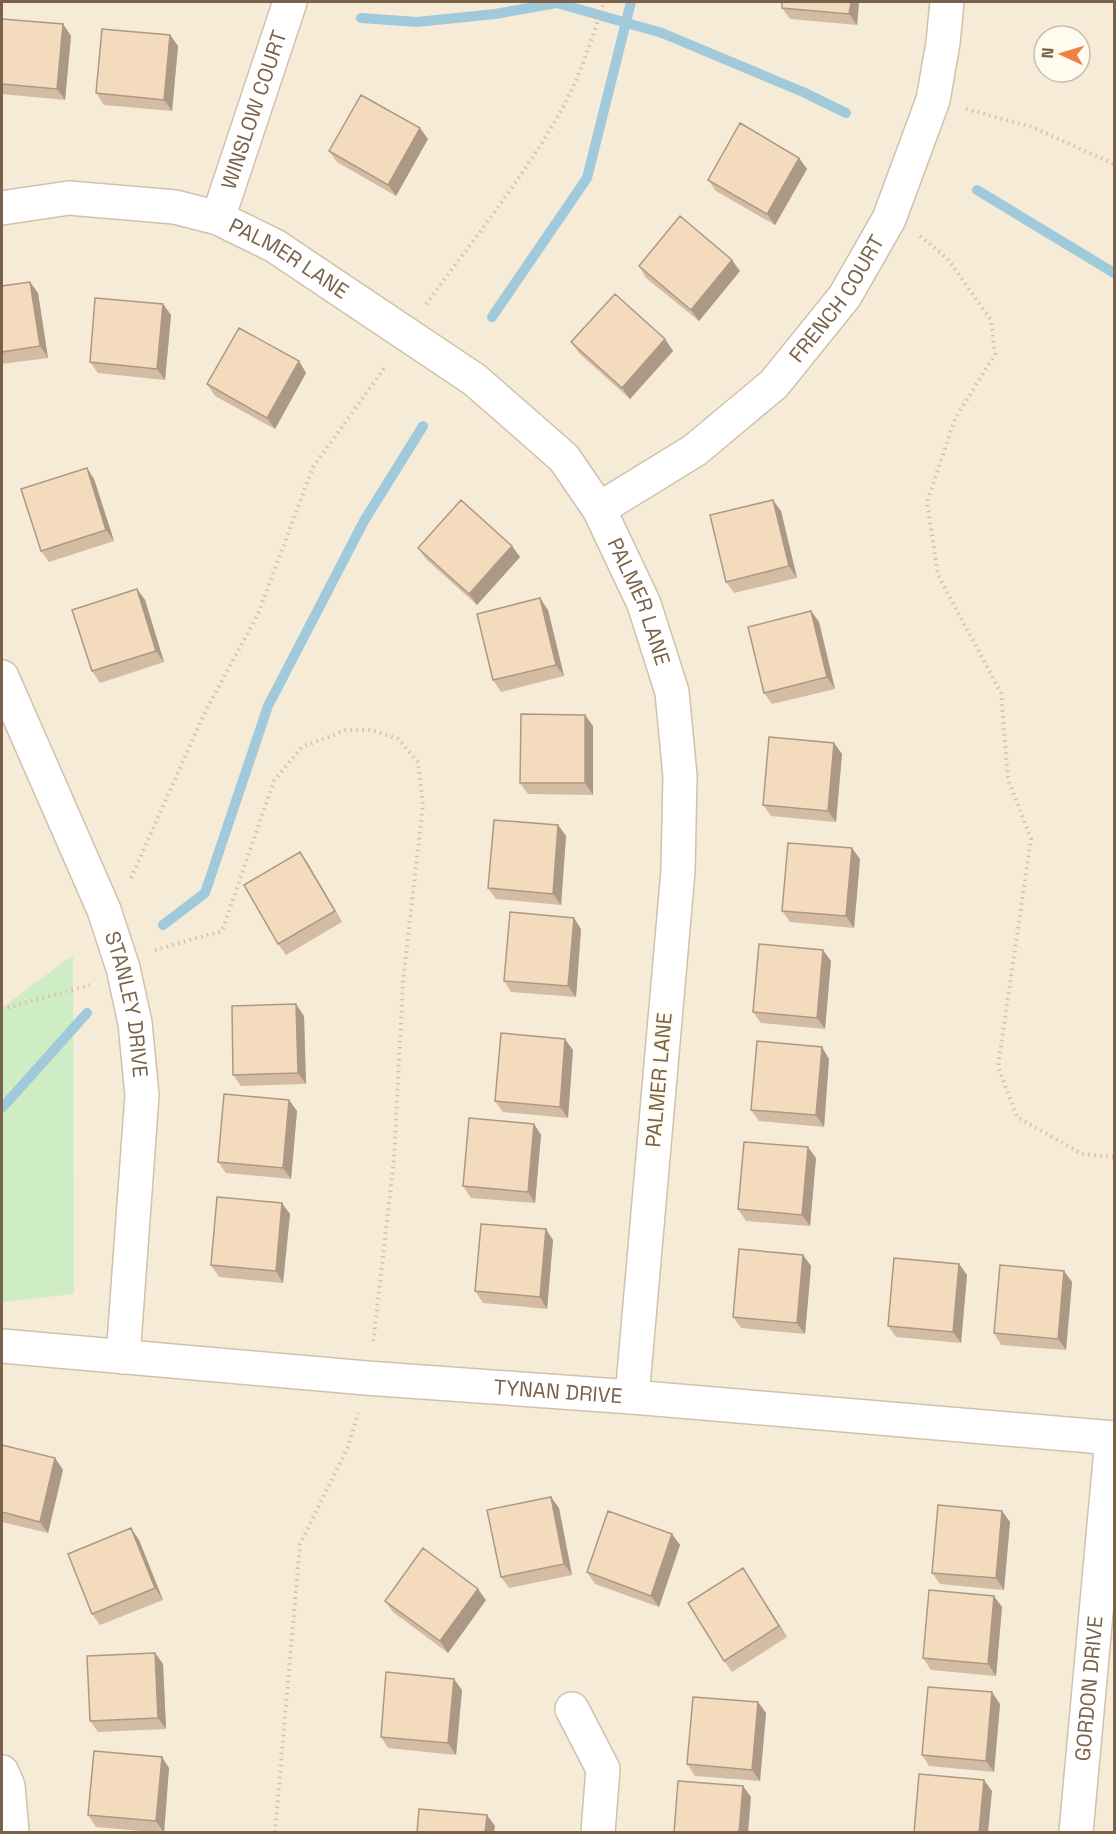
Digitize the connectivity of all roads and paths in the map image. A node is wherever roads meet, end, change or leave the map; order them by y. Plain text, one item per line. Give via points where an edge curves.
1 (290, 2) edge
2 (604, 2) edge
3 (947, 2) edge
4 (933, 100) junction
5 (1114, 164) edge
6 (2, 208) edge
7 (218, 218) junction
8 (890, 219) junction
9 (426, 305) dead end
10 (385, 367) dead end
11 (599, 508) junction
12 (6, 696) edge
13 (130, 879) dead end
14 (155, 950) dead end
15 (91, 985) dead end
16 (2, 1009) edge
17 (1114, 1157) edge
18 (373, 1343) dead end
19 (2, 1346) edge
20 (123, 1357) junction
21 (632, 1397) junction
22 (358, 1412) dead end
23 (1113, 1438) edge
24 (572, 1709) dead end
25 (2, 1773) edge
26 (12, 1833) edge
27 (275, 1833) edge
28 (598, 1833) edge
29 (1077, 1833) edge

1 - 7 street, WINSLOW COURT
2 - 9 path via 584,61 559,115
3 - 4 street, FRENCH COURT
4 - 5 path via 1032,127
4 - 8 street, FRENCH COURT
6 - 7 street, PALMER LANE via 69,198 175,207
7 - 11 street, PALMER LANE via 275,246 475,380 564,458
8 - 11 street, FRENCH COURT via 845,296 774,384 695,450
8 - 17 path via 947,258 991,320 995,354 955,418 927,502 938,576 1001,693 1008,779 1031,839 998,1066 1017,1117 1082,1154
10 - 13 path via 313,467 258,614 205,712
11 - 21 street, PALMER LANE via 644,603 672,692 680,776 678,871
12 - 20 street, STANLEY DRIVE via 104,910 135,1023 142,1095
14 - 18 path via 222,931 273,781 302,747 346,730 372,730 398,739 418,762 423,805 403,981 394,1160
15 - 16 path
19 - 20 street, TYNAN DRIVE
20 - 21 street, TYNAN DRIVE
21 - 23 street, TYNAN DRIVE
22 - 27 path via 348,1447 300,1544
23 - 29 street, GORDON DRIVE
24 - 28 street via 603,1769
25 - 26 street via 8,1786

